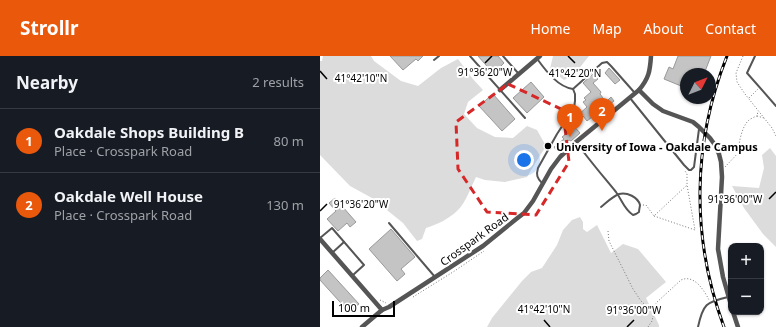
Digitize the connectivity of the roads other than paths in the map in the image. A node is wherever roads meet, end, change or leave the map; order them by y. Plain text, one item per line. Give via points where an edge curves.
1 (439, 56) edge
2 (470, 56) edge
3 (503, 56) edge
4 (650, 56) edge
5 (754, 56) edge
6 (539, 57) edge
7 (434, 60) dead end
8 (519, 74) junction
9 (573, 89) junction
10 (500, 90) junction
11 (637, 92) junction
12 (630, 98) junction
13 (776, 106) edge
14 (525, 118) dead end
15 (699, 127) junction
16 (576, 142) junction
17 (543, 184) junction
18 (618, 194) junction
19 (601, 207) dead end
20 (389, 223) dead end
21 (320, 239) edge
22 (344, 242) junction
23 (332, 253) junction
24 (352, 276) junction
25 (436, 277) junction
26 (728, 297) joint
27 (382, 310) junction
28 (734, 315) edge
29 (362, 327) edge
30 (698, 327) edge
31 (738, 327) edge

1 - 7 lane
2 - 10 lane
3 - 8 lane
4 - 11 street, Crosspark Road via 646,82
5 - 13 lane via 747,73
6 - 8 street
6 - 9 lane via 551,76
8 - 10 street
9 - 11 lane via 602,63 607,62
9 - 17 lane via 574,108 536,174
10 - 14 lane
11 - 12 street, Crosspark Road
11 - 15 street via 663,111 693,122
12 - 15 lane via 689,170 694,167
12 - 16 street, Crosspark Road
15 - 26 street via 715,145 721,162 718,249
16 - 17 street, Crosspark Road via 555,162
16 - 18 lane
17 - 25 street, Crosspark Road via 524,213 483,246
18 - 18 lane via 634,196 640,206 639,212 633,215 625,208
18 - 19 lane
20 - 25 lane
21 - 22 lane via 332,228
21 - 23 street
22 - 23 lane
22 - 24 lane via 364,265
23 - 24 street
24 - 27 street
25 - 27 street, Crosspark Road
26 - 30 lane via 710,302 703,308
27 - 29 street, Crosspark Road
28 - 31 street

